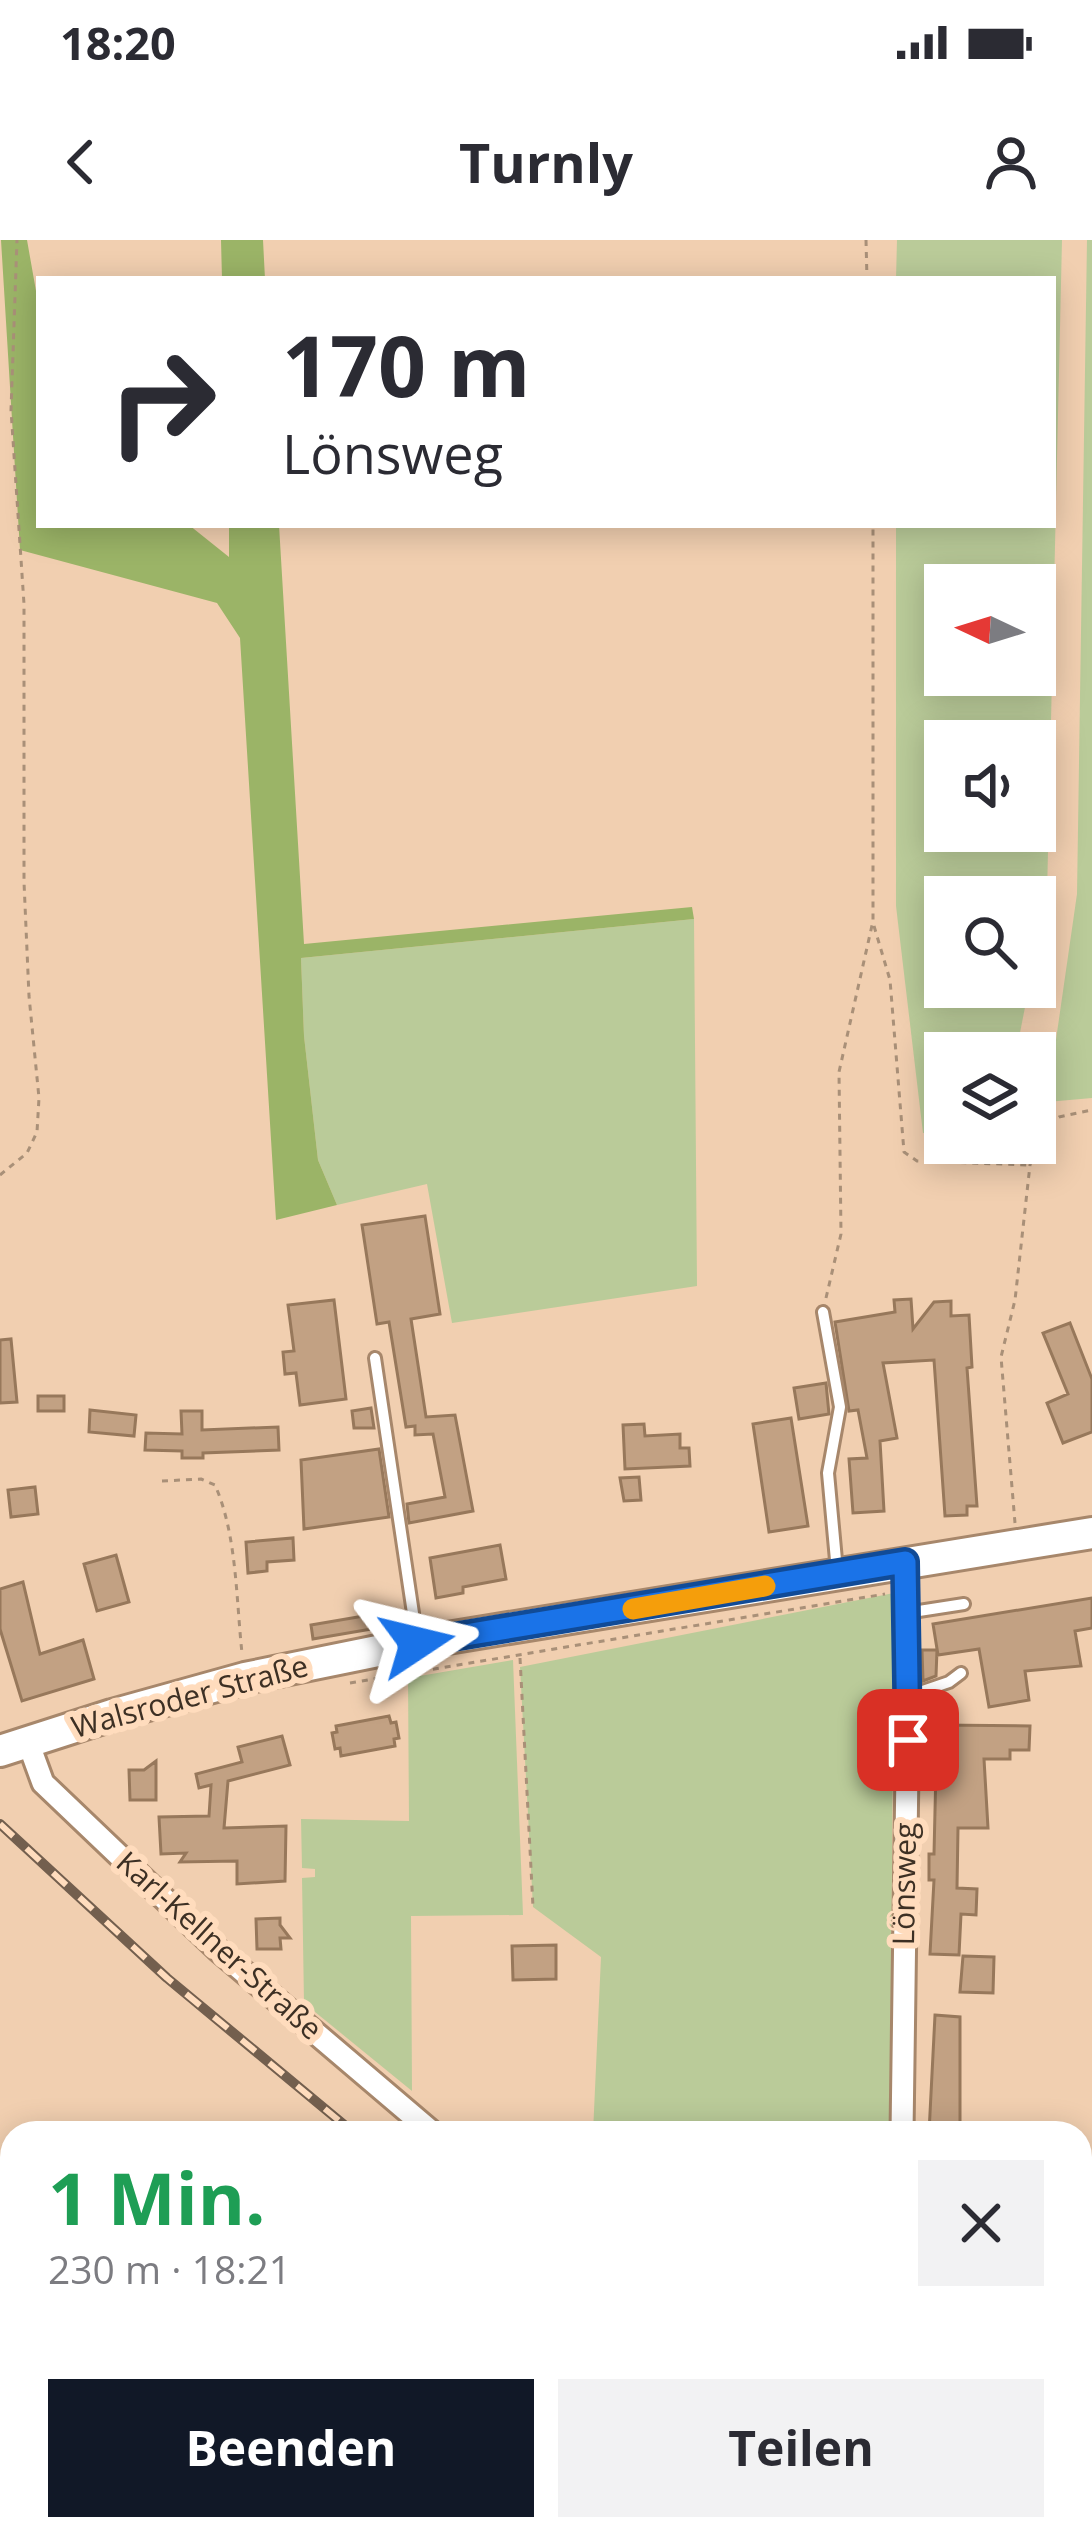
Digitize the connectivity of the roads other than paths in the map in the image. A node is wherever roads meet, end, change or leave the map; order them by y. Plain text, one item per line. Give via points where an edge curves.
1 (823, 1312) road end
2 (375, 1358) dead end
3 (1092, 1533) edge
4 (837, 1575) junction
5 (906, 1589) junction
6 (964, 1604) dead end
7 (417, 1643) junction
8 (961, 1673) dead end
9 (908, 1696) junction
10 (14, 1746) edge
11 (419, 2121) edge
12 (902, 2121) edge

1 - 4 lane via 840,1407 829,1473
2 - 7 lane
3 - 5 street, Walsroder Straße via 1018,1545
4 - 5 street, Walsroder Straße
4 - 7 street, Walsroder Straße via 519,1641
5 - 6 lane
5 - 9 street, Lönsweg
7 - 10 street, Walsroder Straße via 244,1678
8 - 9 lane
9 - 12 street, Lönsweg
10 - 11 street, Karl-Kellner-Straße via 218,1949

